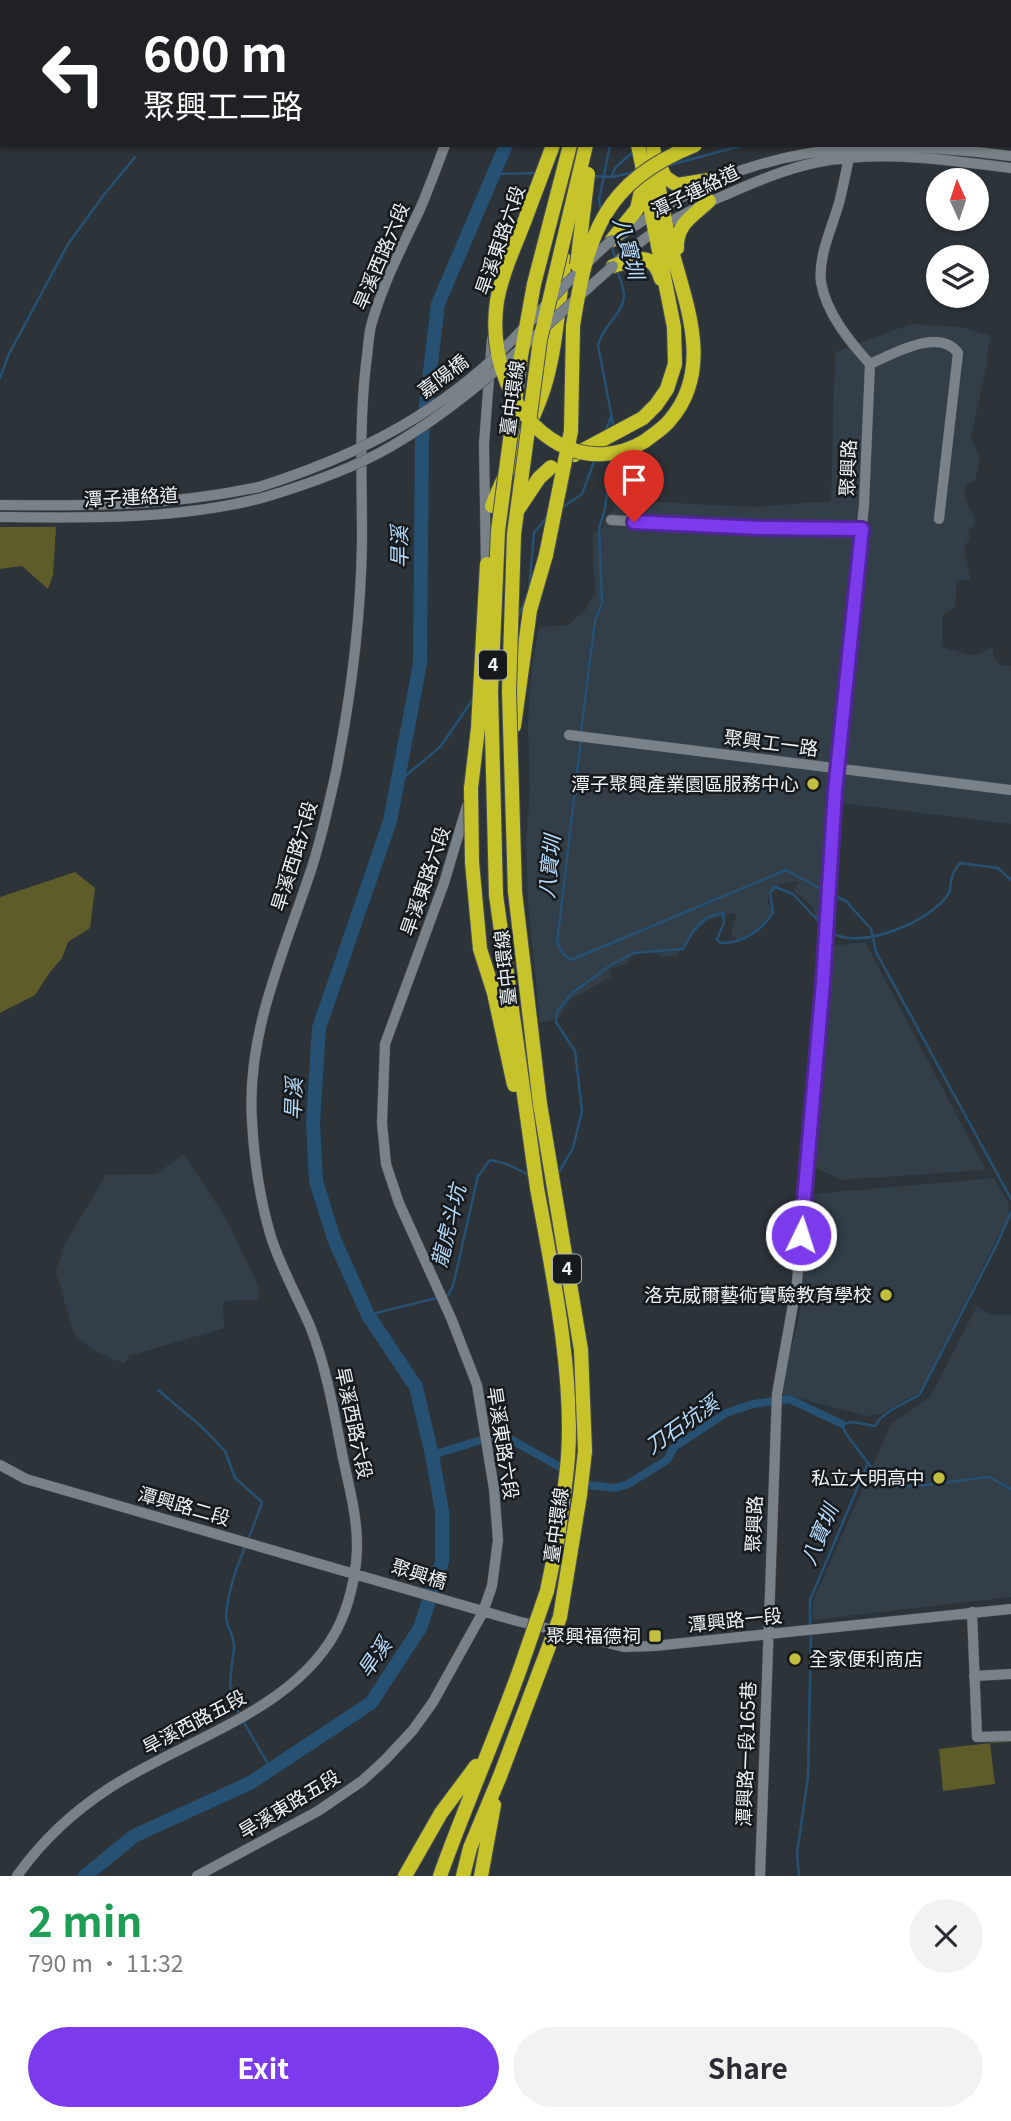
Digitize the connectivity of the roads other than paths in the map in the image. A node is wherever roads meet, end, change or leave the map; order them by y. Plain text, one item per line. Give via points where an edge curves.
1 (444, 147) edge
2 (552, 147) edge
3 (552, 147) edge
4 (569, 147) edge
5 (587, 147) edge
6 (587, 147) edge
7 (595, 147) edge
8 (648, 147) edge
9 (648, 147) edge
10 (649, 147) edge
11 (691, 147) edge
12 (845, 147) edge
13 (851, 147) edge
14 (926, 147) edge
15 (1011, 156) edge
16 (848, 159) junction
17 (1011, 168) edge
18 (644, 174) junction
19 (722, 178) junction
20 (709, 201) junction
21 (658, 210) junction
22 (662, 225) junction
23 (612, 240) junction
24 (613, 266) junction
25 (678, 267) junction
26 (666, 287) junction
27 (573, 326) junction
28 (870, 364) junction
29 (259, 487) joint
30 (262, 498) joint
31 (0, 505) edge
32 (0, 517) edge
33 (939, 519) dead end
34 (611, 520) dead end
35 (862, 529) junction
36 (484, 619) junction
37 (569, 735) dead end
38 (511, 752) junction
39 (837, 770) junction
40 (1011, 790) edge
41 (537, 1188) junction
42 (0, 1465) edge
43 (358, 1574) junction
44 (467, 1607) joint
45 (1011, 1609) edge
46 (483, 1612) junction
47 (972, 1612) junction
48 (768, 1634) junction
49 (1011, 1674) edge
50 (974, 1676) junction
51 (1011, 1736) edge
52 (490, 1748) junction
53 (500, 1776) junction
54 (17, 1876) edge
55 (197, 1876) edge
56 (405, 1876) edge
57 (440, 1876) edge
58 (463, 1876) edge
59 (481, 1876) edge
60 (760, 1876) edge

1 - 43 street, 旱溪西路六段 via 392,266 371,328 361,422 361,591 349,692 324,825 267,998 252,1084 251,1119 266,1216 325,1367 356,1520
2 - 25 highway, bridge via 498,300 499,356 506,379 524,414 539,430 564,446 608,454 625,452 669,422 692,379 694,332
3 - 46 street, 旱溪東路六段 via 513,244 495,305 484,444 486,664 468,804 385,1044 382,1123 386,1164 477,1385 498,1540 492,1586
4 - 41 highway, 臺中環線 / 4, bridge via 534,284 521,356 498,531 491,691 496,895
5 - 36 highway, bridge via 544,387 492,506
6 - 38 highway, 臺中環線 / 4, bridge via 540,340 514,534
7 - 27 highway, bridge via 586,183
8 - 18 highway
9 - 21 highway
10 - 19 highway via 672,184
11 - 27 highway, bridge via 643,173 606,212 584,263
12 - 19 street, 潭子連絡道 via 785,157
13 - 16 street
14 - 15 street, 潭子連絡道
16 - 17 street, 潭子連絡道 via 903,157
16 - 20 street, 潭子連絡道 via 778,173
16 - 28 street via 821,277 829,305 850,342
18 - 21 highway
18 - 23 highway via 637,209
19 - 21 street, 潭子連絡道
20 - 22 street, 潭子連絡道
20 - 25 highway via 678,231
21 - 22 highway
21 - 23 street, 潭子連絡道
22 - 24 street, 潭子連絡道
22 - 25 highway
22 - 26 highway
23 - 29 street, 嘉陽橋, bridge via 494,357 419,416 338,460
24 - 26 highway via 646,259 655,264
24 - 30 street, 嘉陽橋, bridge via 434,419 334,474
26 - 36 highway, bridge via 676,351 671,379 661,399 635,424 551,467 539,478 520,505
27 - 38 highway, bridge via 571,431 530,610
28 - 33 street via 937,342 949,344 958,353
28 - 35 street, 聚興路
29 - 31 street, 潭子連絡道 via 152,504
30 - 32 street, 潭子連絡道 via 154,515
34 - 35 street
35 - 39 street, 聚興路
36 - 41 highway, bridge via 471,788 474,895 480,949
37 - 39 street, 聚興工一路
38 - 53 highway, 臺中環線 / 4, bridge via 516,892 540,1104 581,1350 584,1451 560,1617
39 - 40 street, 聚興工一路
39 - 48 street, 聚興路 via 797,1282 777,1394
41 - 52 highway, 臺中環線 / 4, bridge via 563,1347 568,1455 547,1591
42 - 43 street, 潭興路二段 via 26,1479
43 - 44 street, 聚興橋
43 - 54 street, 旱溪西路五段 via 341,1622 297,1679 261,1706 107,1789 57,1828
44 - 46 street, 潭興路一段
45 - 47 street, 潭興路一段
46 - 48 street, 潭興路一段 via 624,1647
46 - 55 street, 旱溪東路五段 via 433,1702 385,1760 318,1811
47 - 48 street, 潭興路一段
47 - 50 street
48 - 60 street, 潭興路一段165巷
49 - 50 street
50 - 51 street via 977,1737
52 - 56 highway via 441,1813
52 - 57 highway
53 - 58 highway
53 - 59 highway

